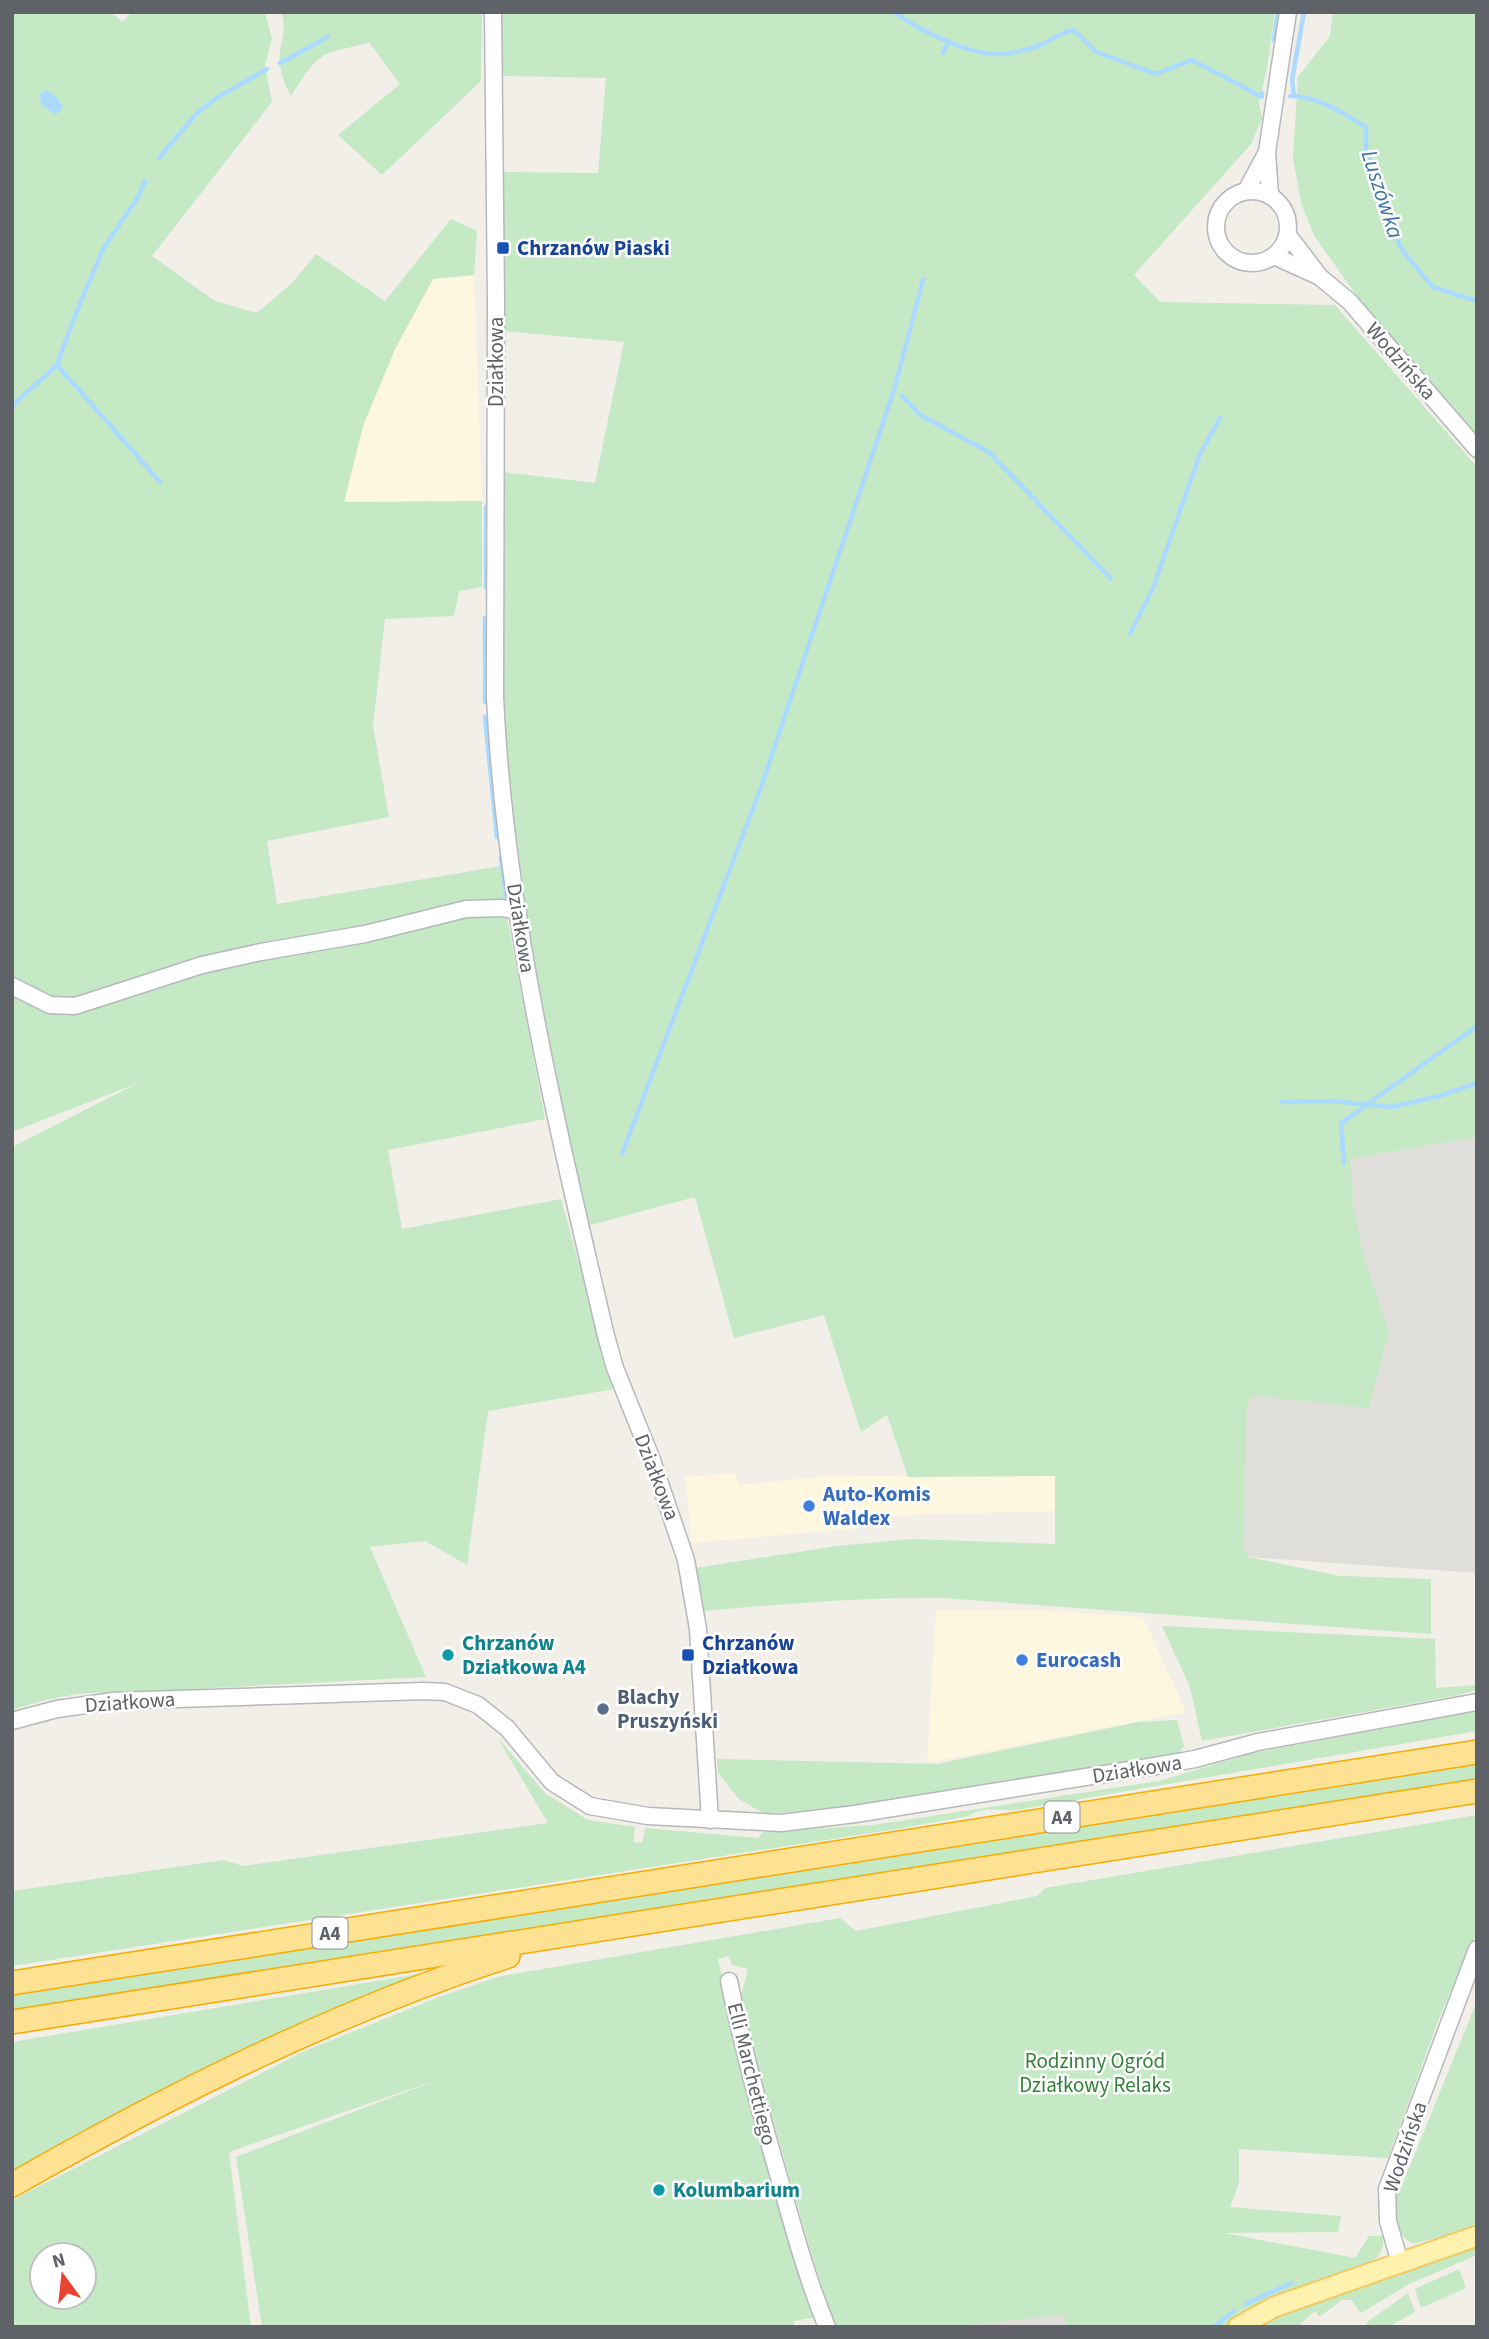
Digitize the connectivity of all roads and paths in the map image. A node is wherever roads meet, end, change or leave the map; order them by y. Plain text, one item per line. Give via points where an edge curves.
1 (493, 12) edge
2 (1288, 12) edge
3 (1267, 152) junction
4 (1246, 191) junction
5 (1270, 195) junction
6 (1288, 235) junction
7 (1274, 256) junction
8 (1320, 277) junction
9 (1477, 449) edge
10 (518, 911) junction
11 (12, 986) edge
12 (1477, 1702) edge
13 (12, 1721) edge
14 (1477, 1752) edge
15 (1477, 1791) edge
16 (710, 1820) junction
17 (578, 1933) junction
18 (1477, 1950) edge
19 (729, 1980) dead end
20 (12, 1983) edge
21 (12, 2022) edge
22 (12, 2185) edge
23 (1477, 2236) edge
24 (1400, 2263) junction
25 (827, 2327) edge
26 (1238, 2327) edge

1 - 10 street, Działkowa via 495,697 498,760
2 - 3 street
3 - 4 street
3 - 5 street
4 - 5 street
4 - 7 street via 1220,209 1218,238 1226,251 1244,262
5 - 6 street via 1286,212
6 - 7 street
6 - 8 street, Wodzińska
7 - 8 street, Wodzińska
8 - 9 street, Wodzińska via 1350,302
10 - 11 street via 466,909 365,934 261,952 202,965 86,1003 62,1006 41,1002
10 - 16 street, Działkowa via 543,1056 606,1336 686,1560 698,1629
12 - 16 street, Działkowa via 1258,1742 1195,1759 855,1814 781,1823
13 - 16 street, Działkowa via 114,1701 445,1692 478,1705 506,1728 552,1783 590,1806
14 - 20 highway, A4
15 - 17 highway, A4
17 - 21 highway, A4
17 - 22 highway via 368,2006 167,2102
18 - 24 street, Wodzińska via 1387,2189 1388,2221
19 - 25 street, Elli Marchettiego via 784,2195
23 - 24 main road
24 - 26 main road via 1273,2307

